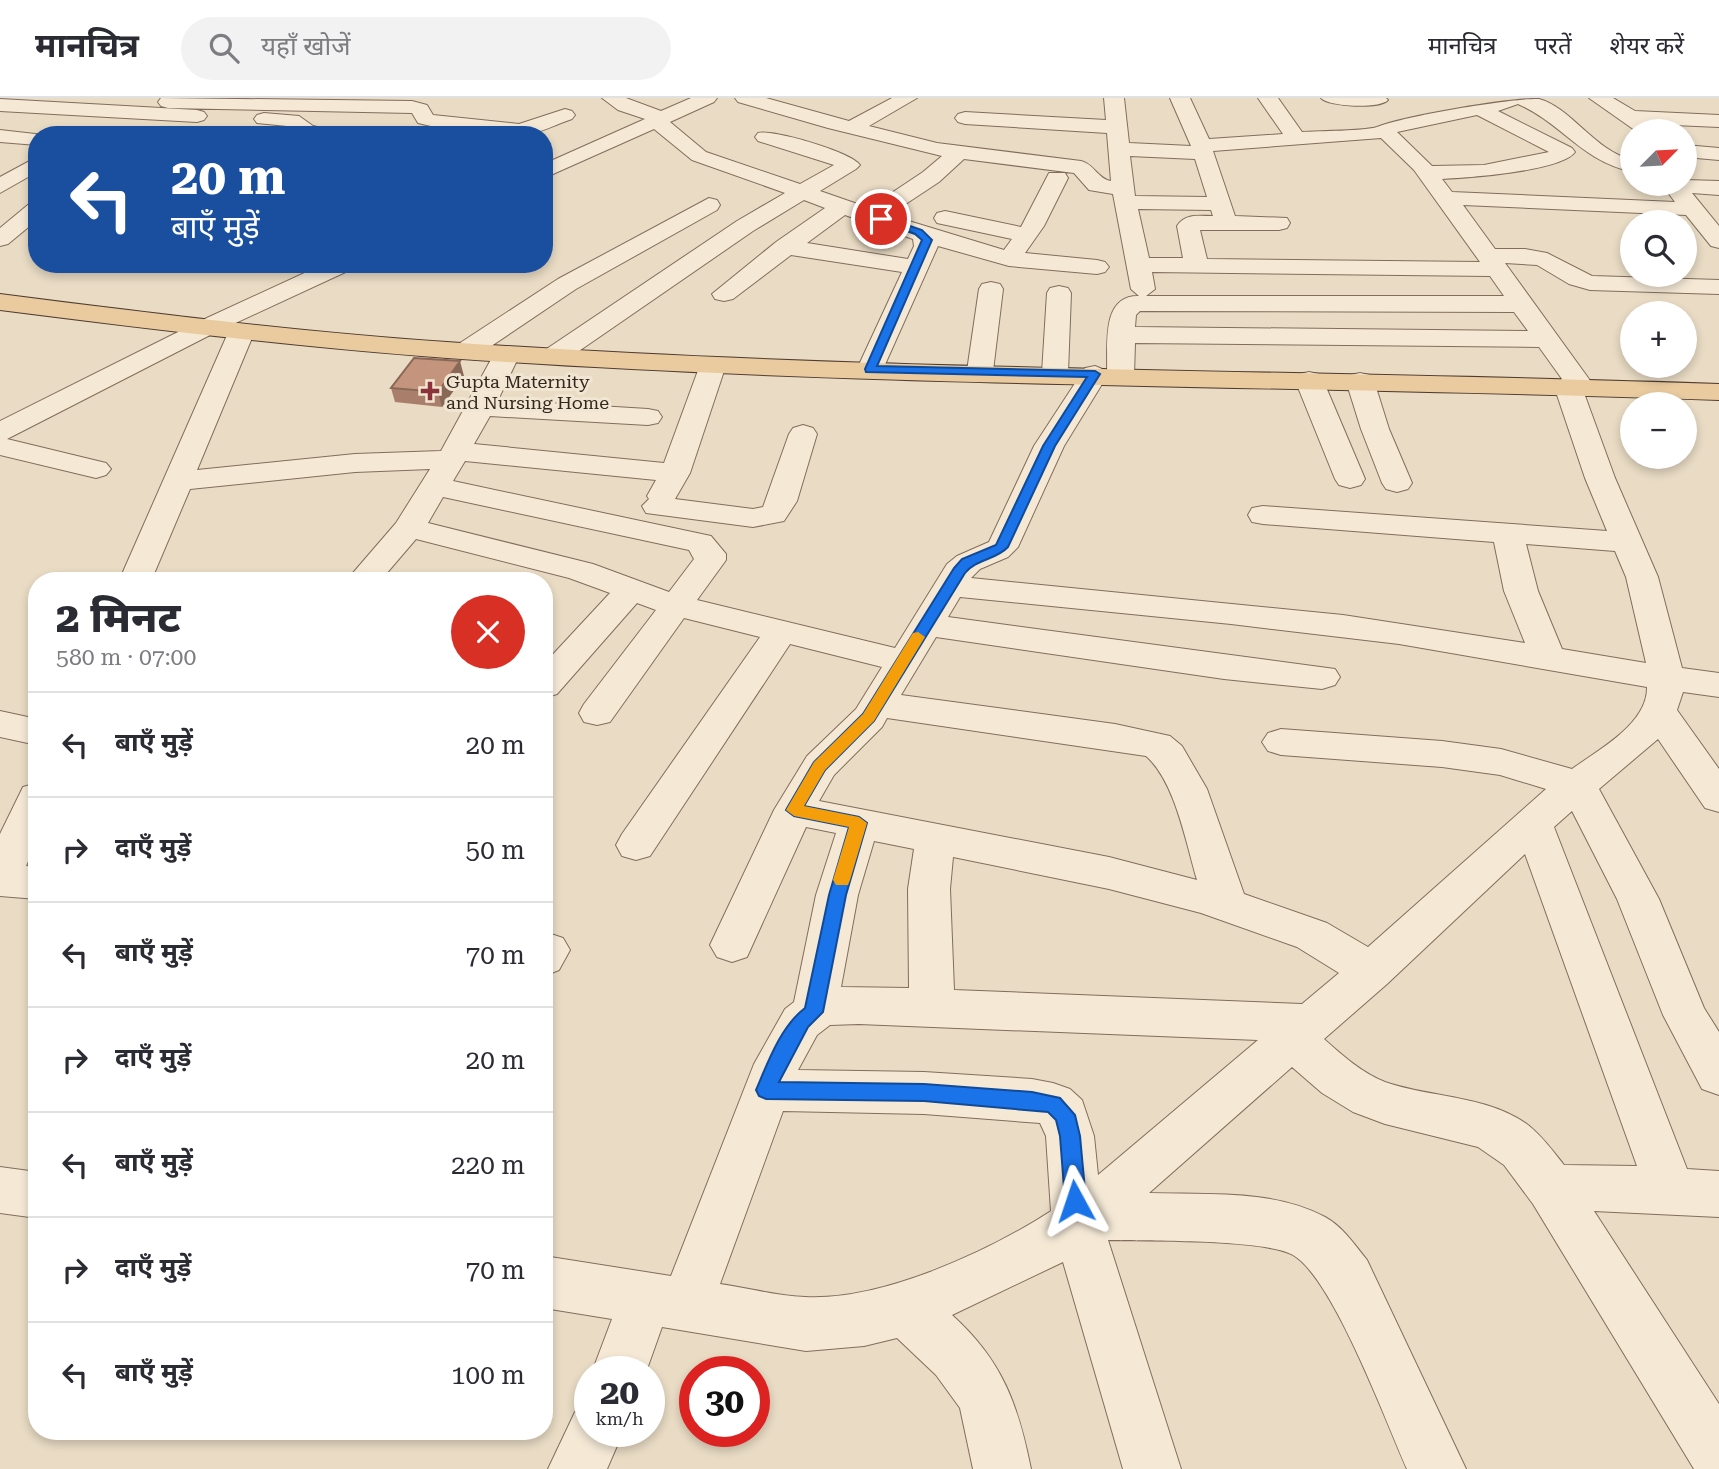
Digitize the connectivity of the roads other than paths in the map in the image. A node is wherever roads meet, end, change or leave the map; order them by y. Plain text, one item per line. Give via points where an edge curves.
1 (612, 98) edge
2 (667, 98) edge
3 (745, 98) edge
4 (907, 98) edge
5 (1180, 98) edge
6 (1268, 98) edge
7 (1331, 98) edge
8 (1522, 98) edge
9 (1599, 98) edge
10 (1378, 99) edge
11 (699, 101) edge
12 (168, 102) dead end
13 (1494, 102) edge
14 (838, 103) dead end
15 (0, 105) edge
16 (563, 107) edge
17 (811, 107) edge
18 (1110, 117) edge
19 (659, 120) junction
20 (1620, 120) edge
21 (1719, 121) edge
22 (1026, 122) junction
23 (1698, 124) edge
24 (301, 126) edge
25 (475, 126) edge
26 (532, 126) edge
27 (851, 128) junction
28 (1391, 129) junction
29 (1698, 132) edge
30 (1620, 134) edge
31 (1719, 134) edge
32 (0, 136) edge
33 (765, 137) junction
34 (28, 138) edge
35 (1297, 139) junction
36 (1583, 139) junction
37 (610, 142) junction
38 (1202, 149) junction
39 (947, 151) junction
40 (1698, 152) edge
41 (553, 153) edge
42 (1719, 154) edge
43 (581, 155) junction
44 (713, 162) junction
45 (1620, 164) edge
46 (553, 168) edge
47 (1563, 172) junction
48 (1426, 173) junction
49 (1057, 178) junction
50 (1093, 180) junction
51 (1698, 187) edge
52 (1719, 188) edge
53 (805, 193) junction
54 (1124, 196) junction
55 (1682, 196) edge
56 (1446, 198) junction
57 (1529, 201) junction
58 (1582, 204) junction
59 (709, 205) dead end
60 (842, 205) junction
61 (1692, 209) junction
62 (880, 211) junction
63 (1223, 213) junction
64 (1279, 223) dead end
65 (924, 235) junction
66 (1027, 235) junction
67 (1547, 241) junction
68 (1719, 241) edge
69 (784, 247) junction
70 (1009, 259) junction
71 (1494, 263) junction
72 (1139, 265) junction
73 (1197, 266) junction
74 (916, 267) junction
75 (1097, 267) dead end
76 (324, 273) edge
77 (1719, 287) edge
78 (991, 289) dead end
79 (1059, 293) dead end
80 (724, 294) dead end
81 (1145, 301) junction
82 (0, 302) edge
83 (1521, 304) junction
84 (205, 328) junction
85 (241, 333) junction
86 (1122, 335) junction
87 (1545, 338) junction
88 (466, 351) junction
89 (507, 354) junction
90 (554, 356) junction
91 (713, 365) junction
92 (870, 369) junction
93 (980, 371) junction
94 (1055, 373) junction
95 (1107, 374) junction
96 (1309, 380) junction
97 (1360, 381) junction
98 (1574, 386) junction
99 (1719, 392) edge
100 (481, 407) junction
101 (649, 417) dead end
102 (0, 432) edge
103 (803, 434) dead end
104 (0, 446) edge
105 (453, 455) junction
106 (96, 469) dead end
107 (674, 473) junction
108 (1350, 479) dead end
109 (177, 481) junction
110 (1397, 483) dead end
111 (434, 486) junction
112 (1263, 515) dead end
113 (650, 518) junction
114 (409, 528) junction
115 (1508, 535) junction
116 (1627, 542) junction
117 (522, 556) junction
118 (139, 572) edge
119 (370, 572) edge
120 (508, 572) edge
121 (949, 586) junction
122 (631, 590) junction
123 (677, 606) junction
124 (926, 625) junction
125 (781, 632) junction
126 (1548, 657) junction
127 (903, 661) junction
128 (553, 676) edge
129 (1322, 677) dead end
130 (1719, 685) edge
131 (1661, 695) junction
132 (876, 704) junction
133 (597, 713) dead end
134 (0, 724) edge
135 (28, 730) edge
136 (1281, 742) dead end
137 (1578, 785) junction
138 (1719, 799) edge
139 (794, 810) junction
140 (28, 821) edge
141 (859, 823) junction
142 (1533, 823) junction
143 (935, 838) junction
144 (636, 845) dead end
145 (8, 874) edge
146 (1226, 904) junction
147 (732, 945) dead end
148 (1372, 971) junction
149 (932, 1008) junction
150 (814, 1012) junction
151 (1301, 1031) junction
152 (1719, 1075) edge
153 (766, 1090) junction
154 (1551, 1188) junction
155 (0, 1190) edge
156 (1671, 1191) junction
157 (28, 1194) edge
158 (1719, 1194) edge
159 (1083, 1219) junction
160 (553, 1283) edge
161 (666, 1301) junction
162 (905, 1309) junction
163 (630, 1356) edge
164 (588, 1447) edge
165 (1719, 1456) edge
166 (577, 1469) edge
167 (1002, 1469) edge
168 (1152, 1469) edge
169 (1437, 1469) edge

1 - 19 street
2 - 11 street
3 - 17 street via 774,106
4 - 27 street
5 - 38 street
6 - 35 street
7 - 10 street
8 - 36 street via 1551,111
9 - 20 street
10 - 28 street
11 - 19 street
12 - 25 street via 412,107 421,108 425,119
13 - 28 street
13 - 47 street via 1565,152
14 - 17 street
15 - 24 street via 283,120
16 - 26 street
16 - 37 street
17 - 27 street
17 - 33 street
18 - 22 street
18 - 38 street
18 - 54 street
19 - 37 street
19 - 44 street via 689,150
21 - 23 street
22 - 39 street via 969,114
22 - 39 street via 1028,144
27 - 39 street
28 - 35 street
28 - 48 street
29 - 31 street
30 - 36 street
32 - 34 street
33 - 44 street
33 - 53 street via 849,165
35 - 38 street
36 - 45 street via 1611,162
37 - 43 street
38 - 63 street
39 - 49 street
39 - 50 street via 1081,167
39 - 62 street via 931,177
40 - 42 street
41 - 43 street
43 - 46 street
44 - 53 street
47 - 48 street
47 - 58 street
48 - 56 street
49 - 50 street
49 - 66 street
50 - 54 street
51 - 52 street
53 - 60 street
53 - 90 street via 745,226
54 - 63 street
54 - 72 street
55 - 61 street
56 - 57 street
56 - 71 street
57 - 58 street
57 - 67 street
58 - 61 street
59 - 88 street via 567,284
60 - 62 street
60 - 69 street
61 - 68 street
62 - 65 street
62 - 66 street
63 - 64 street
63 - 73 street via 1188,226
65 - 70 street
65 - 74 street via 926,246
66 - 70 street
67 - 71 street
67 - 77 street via 1578,280
69 - 74 street
69 - 80 street
70 - 75 street
71 - 73 street
71 - 83 street
72 - 73 street
72 - 81 street
74 - 92 street
76 - 84 street
78 - 93 street
79 - 94 street
81 - 83 street
81 - 86 street via 1127,306
82 - 84 main road
83 - 87 street
84 - 85 main road
84 - 102 street
85 - 88 main road
85 - 109 street
86 - 87 street
86 - 95 street
87 - 98 street
88 - 89 main road
89 - 90 main road
89 - 100 street
90 - 91 main road
91 - 92 main road
91 - 107 street
92 - 93 main road
93 - 94 main road
94 - 95 main road
95 - 96 main road
95 - 121 street via 1049,446 1002,547 967,562
96 - 97 main road
96 - 108 street
97 - 98 main road
97 - 110 street
98 - 99 main road
98 - 116 street via 1600,478
100 - 101 street
100 - 105 street
103 - 113 street via 782,501 773,514
104 - 106 street
105 - 107 street
105 - 109 street
105 - 111 street
107 - 113 street
109 - 118 street
111 - 113 street
111 - 114 street
112 - 115 street
113 - 123 street via 700,543 710,554
114 - 117 street
114 - 119 street
115 - 116 street
115 - 126 street via 1521,591
116 - 131 street via 1642,578 1664,666
117 - 120 street
117 - 122 street
121 - 124 street
121 - 126 street via 1396,633
122 - 123 street
122 - 128 street
123 - 125 street
123 - 133 street
124 - 127 street
124 - 129 street
125 - 127 street
125 - 144 street
126 - 131 street
127 - 132 street
130 - 131 street
131 - 137 street via 1641,736
131 - 138 street
132 - 139 street via 869,718 820,766
132 - 146 street via 1157,746 1169,755 1188,789
134 - 135 street
136 - 137 street via 1489,760
137 - 142 street
137 - 152 street via 1638,899 1685,1015
139 - 141 street
139 - 147 street
140 - 145 street
141 - 143 street
141 - 150 street via 835,906
142 - 148 street
142 - 156 street
143 - 146 street via 1109,873
143 - 149 street via 929,889
146 - 148 street via 1312,935
148 - 151 street
149 - 150 street via 831,1006
149 - 151 street
150 - 153 street via 801,1021
151 - 154 street via 1342,1082 1370,1097 1508,1138
151 - 159 street
153 - 159 street via 924,1093 1053,1104 1065,1115
153 - 161 street
154 - 156 street
154 - 165 street
155 - 157 street
156 - 158 street
159 - 162 street via 1038,1250
159 - 168 street
159 - 169 street via 1247,1221 1308,1235 1327,1250 1348,1278
160 - 161 street
161 - 162 street via 806,1324 864,1320
161 - 163 street
162 - 167 street via 957,1358 980,1389
164 - 166 street

